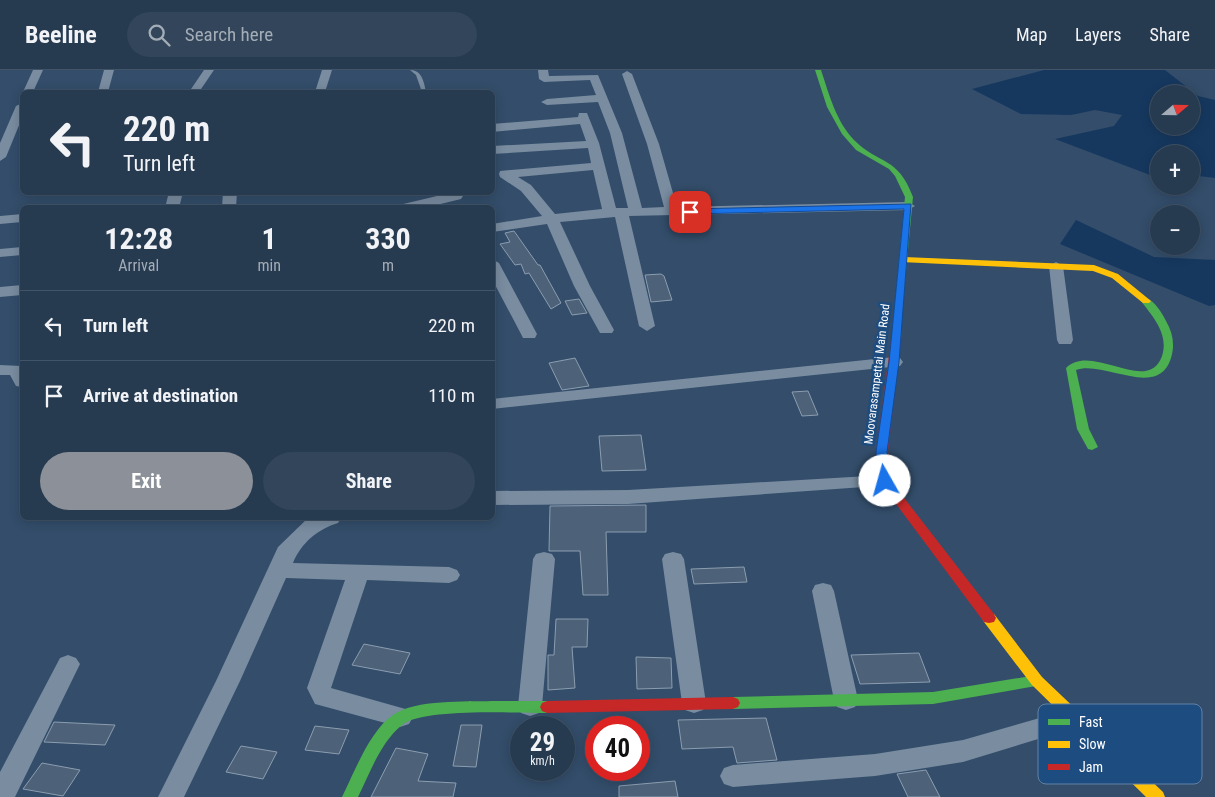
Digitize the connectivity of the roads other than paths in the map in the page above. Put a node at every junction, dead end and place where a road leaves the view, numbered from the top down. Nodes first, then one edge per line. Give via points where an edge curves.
1 (38, 70) edge
2 (109, 70) edge
3 (208, 70) edge
4 (327, 70) edge
5 (412, 70) edge
6 (543, 70) edge
7 (818, 70) edge
8 (627, 74) dead end
9 (29, 90) edge
10 (104, 90) edge
11 (195, 90) edge
12 (321, 90) edge
13 (423, 90) edge
14 (603, 98) junction
15 (547, 102) dead end
16 (20, 110) edge
17 (495, 128) edge
18 (20, 137) edge
19 (5, 139) edge
20 (593, 144) junction
21 (495, 150) edge
22 (0, 157) edge
23 (598, 166) junction
24 (458, 199) edge
25 (422, 205) edge
26 (908, 206) junction
27 (672, 212) junction
28 (622, 213) junction
29 (20, 218) edge
30 (552, 219) junction
31 (0, 220) edge
32 (495, 228) edge
33 (20, 250) edge
34 (0, 253) edge
35 (904, 260) junction
36 (1056, 266) junction
37 (495, 269) edge
38 (20, 290) edge
39 (0, 292) edge
40 (647, 326) dead end
41 (606, 330) dead end
42 (529, 334) dead end
43 (1065, 340) dead end
44 (894, 362) junction
45 (0, 370) edge
46 (20, 378) edge
47 (495, 404) edge
48 (1092, 447) dead end
49 (885, 481) junction
50 (495, 498) edge
51 (326, 520) edge
52 (544, 559) dead end
53 (673, 559) dead end
54 (278, 570) junction
55 (359, 572) junction
56 (449, 575) dead end
57 (823, 591) dead end
58 (68, 664) dead end
59 (1038, 681) junction
60 (846, 700) junction
61 (694, 703) junction
62 (1061, 704) edge
63 (530, 706) junction
64 (400, 717) junction
65 (1038, 729) edge
66 (733, 776) dead end
67 (1144, 784) edge
68 (1, 797) edge
69 (172, 797) edge
70 (350, 797) edge
71 (1157, 797) edge

1 - 9 street
2 - 10 street
3 - 11 street
4 - 12 street
5 - 13 lane via 418,74
6 - 14 street via 544,79 594,77
7 - 26 street, Moovarasampettai Main Road via 848,139 872,158 896,168 906,184
8 - 27 street via 653,144
14 - 15 street
14 - 28 street via 616,133
16 - 19 street
17 - 20 street via 584,118
18 - 19 street
19 - 22 street
20 - 21 street
20 - 23 street
23 - 28 street
23 - 30 street via 505,174 526,188
24 - 25 street
26 - 27 street
26 - 35 street, Moovarasampettai Main Road
27 - 28 street
28 - 30 street
28 - 40 street
29 - 31 street
30 - 32 street
30 - 41 street
33 - 34 street
35 - 36 street
35 - 44 street, Moovarasampettai Main Road
36 - 43 street
36 - 48 street via 1094,268 1112,276 1156,309 1167,333 1164,364 1149,375 1086,363 1071,368 1083,429
37 - 42 street
38 - 39 street
44 - 47 street
44 - 49 street, Moovarasampettai Main Road via 882,452
45 - 46 street via 16,370
49 - 50 street via 628,497
49 - 59 street
51 - 54 street via 315,524 289,547
52 - 63 street
53 - 61 street
54 - 55 street
54 - 69 street
55 - 56 street
55 - 64 street via 319,688 320,694
57 - 60 street
58 - 68 street
59 - 60 street via 933,698
59 - 62 street
60 - 61 street
61 - 63 street
63 - 64 street via 426,710
64 - 70 street via 381,736
65 - 66 street via 963,751 874,765
67 - 71 street

